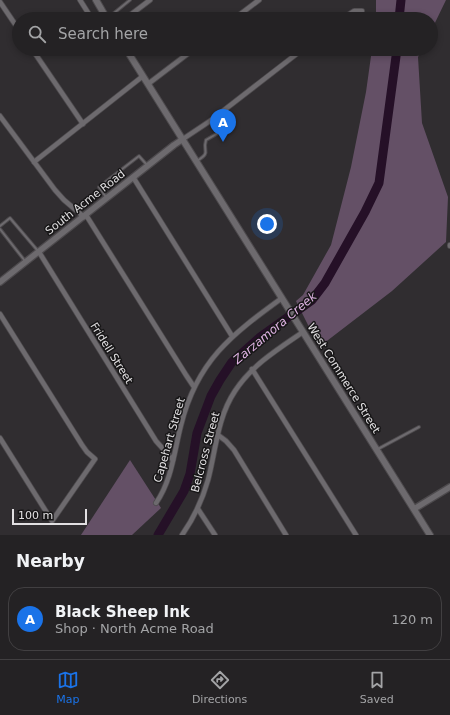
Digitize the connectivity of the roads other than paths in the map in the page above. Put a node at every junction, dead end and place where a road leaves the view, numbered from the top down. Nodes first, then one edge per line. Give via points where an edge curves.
1 (80, 0) edge
2 (96, 0) edge
3 (130, 0) edge
4 (150, 0) edge
5 (259, 0) edge
6 (0, 2) edge
7 (362, 11) dead end
8 (88, 12) edge
9 (103, 12) edge
10 (115, 12) edge
11 (134, 12) edge
12 (243, 12) edge
13 (352, 12) edge
14 (12, 20) edge
15 (37, 56) edge
16 (130, 56) edge
17 (185, 56) edge
18 (294, 56) edge
19 (143, 76) junction
20 (148, 84) junction
21 (225, 110) junction
22 (0, 116) edge
23 (84, 124) junction
24 (183, 139) junction
25 (197, 161) junction
26 (34, 162) junction
27 (147, 166) junction
28 (133, 177) junction
29 (107, 198) junction
30 (85, 216) junction
31 (0, 226) edge
32 (0, 229) edge
33 (39, 252) junction
34 (26, 262) junction
35 (0, 282) edge
36 (282, 298) junction
37 (0, 314) edge
38 (301, 329) junction
39 (232, 336) junction
40 (252, 369) junction
41 (194, 387) junction
42 (419, 427) dead end
43 (218, 435) junction
44 (0, 438) edge
45 (377, 450) junction
46 (173, 460) junction
47 (450, 487) edge
48 (156, 503) dead end
49 (198, 509) junction
50 (414, 509) junction
51 (182, 535) edge
52 (215, 535) edge
53 (286, 535) edge
54 (356, 535) edge
55 (430, 535) edge

1 - 8 street
2 - 9 main road
3 - 10 lane
4 - 11 street
5 - 12 street
6 - 14 street
7 - 13 street
15 - 23 street
16 - 19 main road, West Commerce Street
17 - 20 street
18 - 21 street
19 - 20 main road, West Commerce Street
19 - 23 street
20 - 24 main road, West Commerce Street
21 - 24 street
21 - 25 lane via 232,125 206,140 206,155
22 - 26 street
23 - 26 street
24 - 25 main road, West Commerce Street
24 - 27 street, South Acme Road
25 - 36 main road, West Commerce Street
26 - 30 street via 64,200
27 - 28 street, South Acme Road
27 - 29 lane via 139,156 98,187
28 - 29 street, South Acme Road
28 - 39 street
29 - 30 street, South Acme Road
30 - 33 street, South Acme Road
30 - 41 street
31 - 33 lane via 10,218
32 - 34 lane
33 - 34 street, South Acme Road
33 - 46 street, Fridell Street via 156,441
34 - 35 street, South Acme Road
36 - 38 main road, West Commerce Street
36 - 39 street, Capehart Street
37 - 44 street via 82,445 95,459 52,521
38 - 40 street, Belcross Street
38 - 45 main road, West Commerce Street
39 - 41 street, Capehart Street via 210,360
40 - 43 street, Belcross Street via 228,402
40 - 54 street
41 - 46 street, Capehart Street via 184,412
42 - 45 lane
43 - 49 street, Belcross Street via 208,481
43 - 53 street via 234,450
45 - 50 main road, West Commerce Street
46 - 48 street, Capehart Street via 168,480
47 - 50 street
49 - 51 street, Belcross Street
49 - 52 street
50 - 55 main road, West Commerce Street

